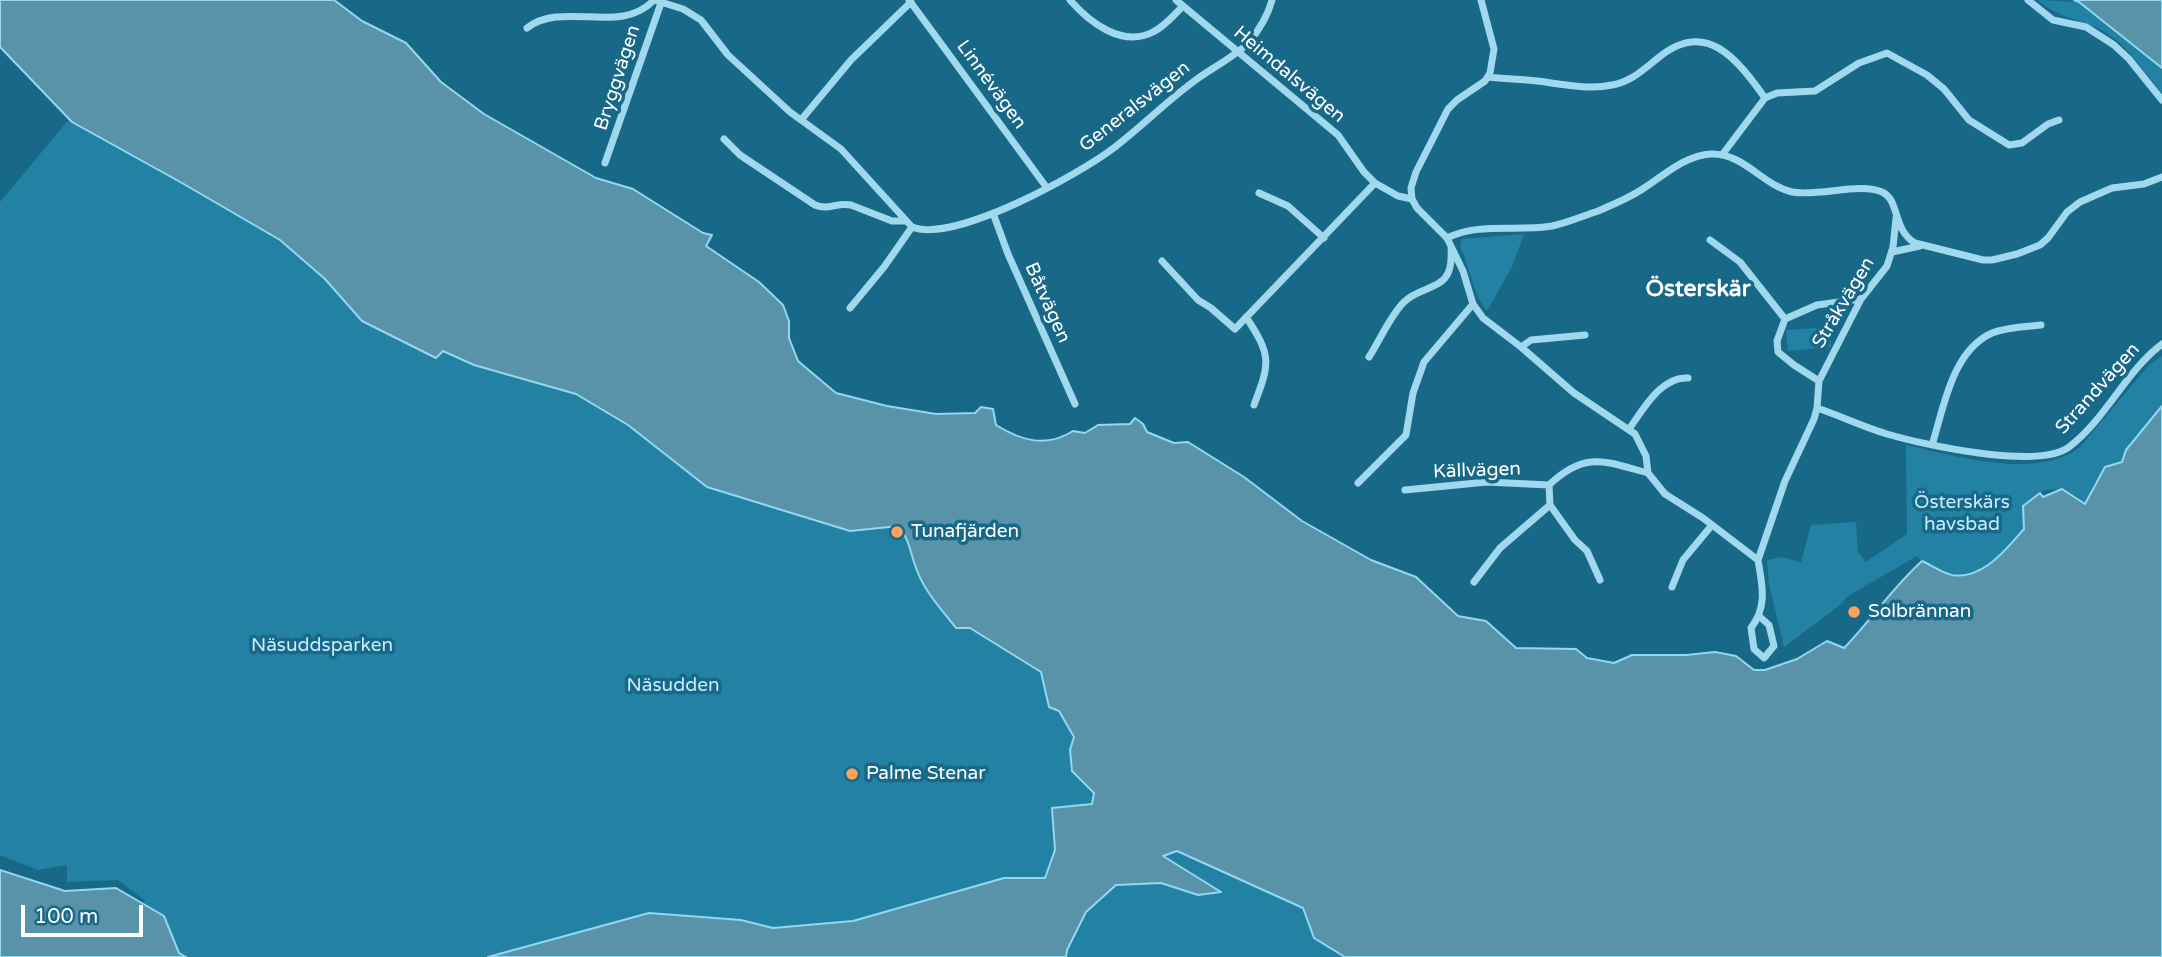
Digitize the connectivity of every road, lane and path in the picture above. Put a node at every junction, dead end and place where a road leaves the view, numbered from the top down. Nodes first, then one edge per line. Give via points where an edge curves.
1 (1070, 0) edge
2 (1175, 0) edge
3 (1272, 0) edge
4 (1481, 0) edge
5 (2028, 0) edge
6 (656, 1) edge
7 (910, 1) edge
8 (1182, 7) junction
9 (567, 8) dead end
10 (587, 8) dead end
11 (527, 28) dead end
12 (1237, 51) junction
13 (1489, 78) junction
14 (1765, 98) junction
15 (2162, 100) edge
16 (801, 120) junction
17 (2059, 120) dead end
18 (724, 139) dead end
19 (1722, 155) junction
20 (605, 163) dead end
21 (2162, 177) edge
22 (1374, 183) junction
23 (1046, 188) junction
24 (1259, 193) dead end
25 (1412, 199) junction
26 (993, 213) junction
27 (1896, 218) junction
28 (909, 224) junction
29 (1324, 238) junction
30 (1710, 240) dead end
31 (1449, 242) junction
32 (1920, 245) junction
33 (1892, 252) junction
34 (1162, 261) dead end
35 (1861, 299) junction
36 (1473, 304) junction
37 (850, 309) dead end
38 (1246, 317) junction
39 (1785, 319) junction
40 (2041, 325) dead end
41 (1585, 335) dead end
42 (2162, 344) edge
43 (1521, 347) junction
44 (1369, 357) dead end
45 (1688, 378) dead end
46 (1819, 381) junction
47 (1075, 404) dead end
48 (1254, 405) dead end
49 (1817, 408) junction
50 (1629, 429) junction
51 (1932, 445) junction
52 (1648, 473) junction
53 (1358, 483) dead end
54 (1549, 485) junction
55 (1405, 490) dead end
56 (1550, 505) junction
57 (1712, 525) junction
58 (1758, 560) junction
59 (1600, 580) dead end
60 (1475, 582) dead end
61 (1672, 587) dead end
62 (1760, 617) junction

1 - 8 street via 1090,21 1130,37 1153,32
2 - 8 street, Heimdalsvägen
3 - 12 street, Generalsvägen via 1262,23
4 - 13 street via 1494,49
5 - 15 street via 2053,20 2086,27 2114,45
6 - 10 street via 629,13
6 - 16 street via 701,20 728,55
6 - 20 street, Bryggvägen
7 - 16 street via 851,60
7 - 23 street, Linnévägen
8 - 12 street, Heimdalsvägen
9 - 11 street via 535,17
12 - 22 street, Heimdalsvägen via 1338,135
12 - 23 street, Generalsvägen via 1189,84 1114,148
13 - 14 street via 1612,85 1636,76 1676,45 1695,41 1738,61
13 - 25 street via 1448,109 1416,172
14 - 17 street via 1815,91 1860,62 1887,53 1936,82 1969,120 2005,144 2022,143
14 - 19 street
16 - 28 street via 841,149
18 - 28 street, Generalsvägen via 740,155 815,205 850,205
19 - 27 street via 1790,191 1880,191 1895,207
19 - 31 street via 1703,155 1685,162 1626,199 1565,222 1469,230
21 - 32 street via 2087,198 2067,212 2048,238 2017,254 1992,260
22 - 25 street, Heimdalsvägen
22 - 29 street
23 - 26 street, Generalsvägen
24 - 29 street via 1288,206
25 - 31 street
26 - 28 street, Generalsvägen via 951,228 920,230
26 - 47 street, Båtvägen
27 - 32 street via 1905,235
27 - 33 street, Stråkvägen
28 - 37 street
29 - 38 street
30 - 39 street via 1741,262
31 - 36 street
31 - 44 street via 1452,261 1441,282 1406,300
32 - 33 street
33 - 35 street, Stråkvägen
34 - 38 street via 1198,300 1235,329
35 - 39 street via 1818,305
35 - 46 street, Stråkvägen
36 - 43 street via 1483,318
36 - 53 street via 1424,362 1406,435
38 - 48 street via 1267,357
39 - 46 street via 1778,352
40 - 51 street via 1993,332 1974,345 1957,369
41 - 43 street via 1531,340
42 - 51 street, Strandvägen via 2084,433 2056,454 2031,457
43 - 50 street via 1595,409
45 - 50 street via 1666,384
46 - 49 street, Stråkvägen
49 - 51 street, Strandvägen
49 - 58 street, Stråkvägen
50 - 52 street via 1643,448
52 - 54 street, Källvägen via 1599,460 1579,466
52 - 57 street via 1671,499
54 - 55 street, Källvägen via 1487,482
54 - 56 street, Källvägen
56 - 59 street via 1587,551
56 - 60 street via 1500,548
57 - 58 street
57 - 61 street via 1683,560
58 - 62 street via 1764,597
62 - 62 street via 1751,628 1754,649 1764,658 1774,646 1769,625

